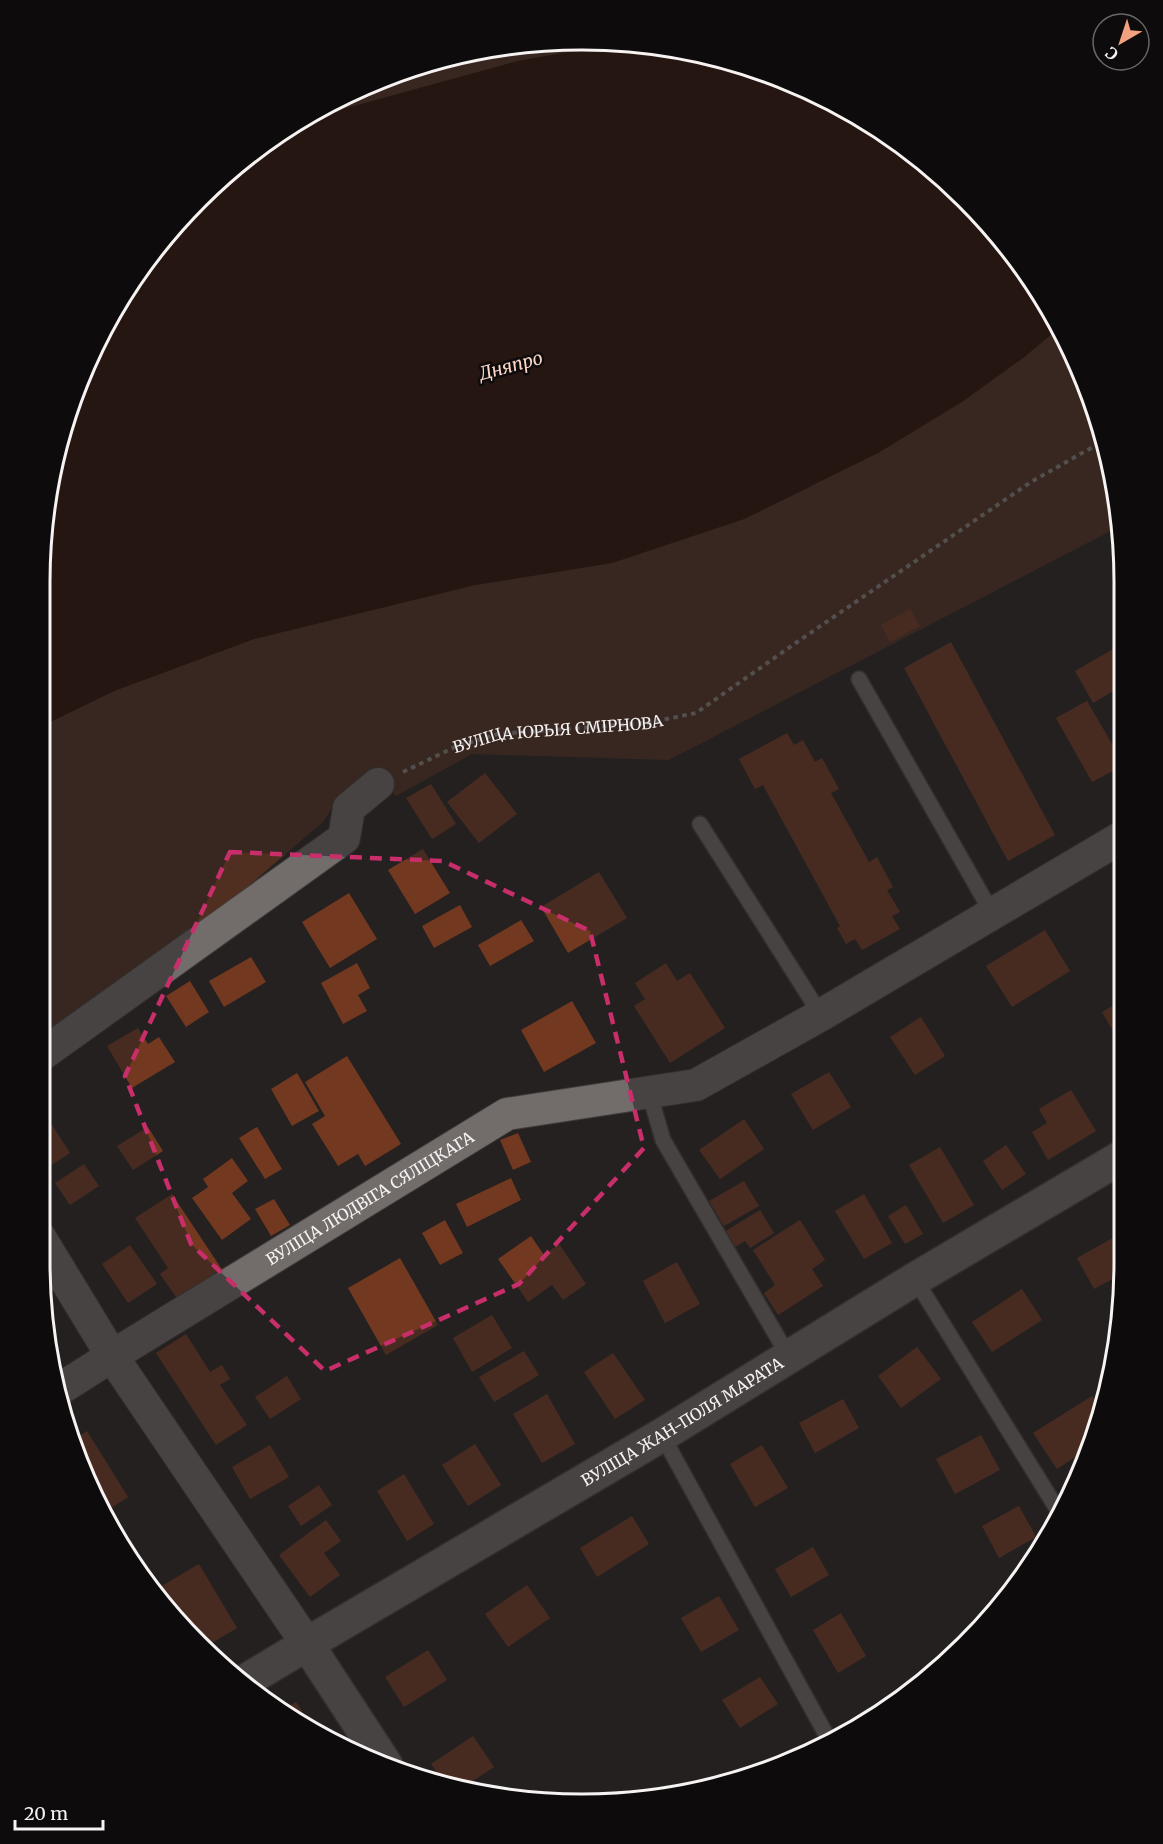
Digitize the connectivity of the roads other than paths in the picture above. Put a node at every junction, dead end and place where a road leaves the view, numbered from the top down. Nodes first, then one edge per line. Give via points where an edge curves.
1 (859, 679) dead end
2 (378, 784) road end
3 (700, 824) dead end
4 (1114, 842) edge
5 (992, 913) junction
6 (821, 1015) junction
7 (49, 1050) edge
8 (648, 1092) junction
9 (1114, 1162) edge
10 (49, 1252) edge
11 (915, 1279) junction
12 (112, 1356) junction
13 (789, 1357) junction
14 (65, 1386) edge
15 (662, 1435) junction
16 (1055, 1505) edge
17 (307, 1644) junction
18 (250, 1678) edge
19 (826, 1735) edge
20 (379, 1754) edge

1 - 5 lane
2 - 7 street via 349,808 344,838
3 - 6 lane
4 - 5 street, ВУЛІЦА ЛЮДВІГА СЯЛІЦКАГА
5 - 6 street, ВУЛІЦА ЛЮДВІГА СЯЛІЦКАГА
6 - 8 street, ВУЛІЦА ЛЮДВІГА СЯЛІЦКАГА via 696,1085
8 - 12 street, ВУЛІЦА ЛЮДВІГА СЯЛІЦКАГА via 507,1114
8 - 13 lane via 663,1140
9 - 11 street, ВУЛІЦА ЖАН-ПОЛЯ МАРАТА
10 - 12 street
11 - 13 street, ВУЛІЦА ЖАН-ПОЛЯ МАРАТА
11 - 16 lane
12 - 14 street, ВУЛІЦА ЛЮДВІГА СЯЛІЦКАГА
12 - 17 street
13 - 15 street, ВУЛІЦА ЖАН-ПОЛЯ МАРАТА
15 - 17 street, ВУЛІЦА ЖАН-ПОЛЯ МАРАТА
15 - 19 lane
17 - 18 street, ВУЛІЦА ЖАН-ПОЛЯ МАРАТА
17 - 20 street

